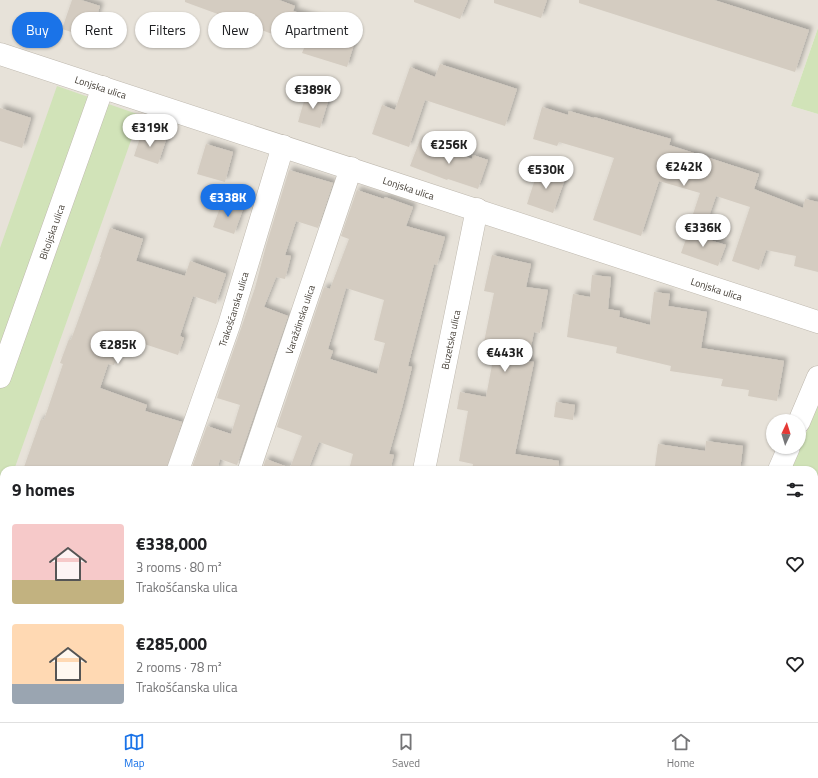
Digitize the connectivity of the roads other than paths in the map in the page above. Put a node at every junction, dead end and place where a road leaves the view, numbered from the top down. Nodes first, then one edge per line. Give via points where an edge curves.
1 (0, 54) edge
2 (103, 87) junction
3 (283, 146) junction
4 (351, 168) junction
5 (477, 209) junction
6 (818, 322) edge
7 (0, 377) edge
8 (818, 377) edge
9 (802, 414) edge
10 (786, 454) edge
11 (179, 466) edge
12 (250, 466) edge
13 (425, 466) edge
14 (781, 466) edge

1 - 2 street, Lonjska ulica
2 - 3 street, Lonjska ulica
2 - 7 street, Bitoljska ulica
3 - 4 street, Lonjska ulica
3 - 11 street, Trakošćanska ulica via 228,326
4 - 5 street, Lonjska ulica
4 - 12 street, Varaždinska ulica
5 - 6 street, Lonjska ulica
5 - 13 street, Buzetska ulica
8 - 9 street
10 - 14 street

